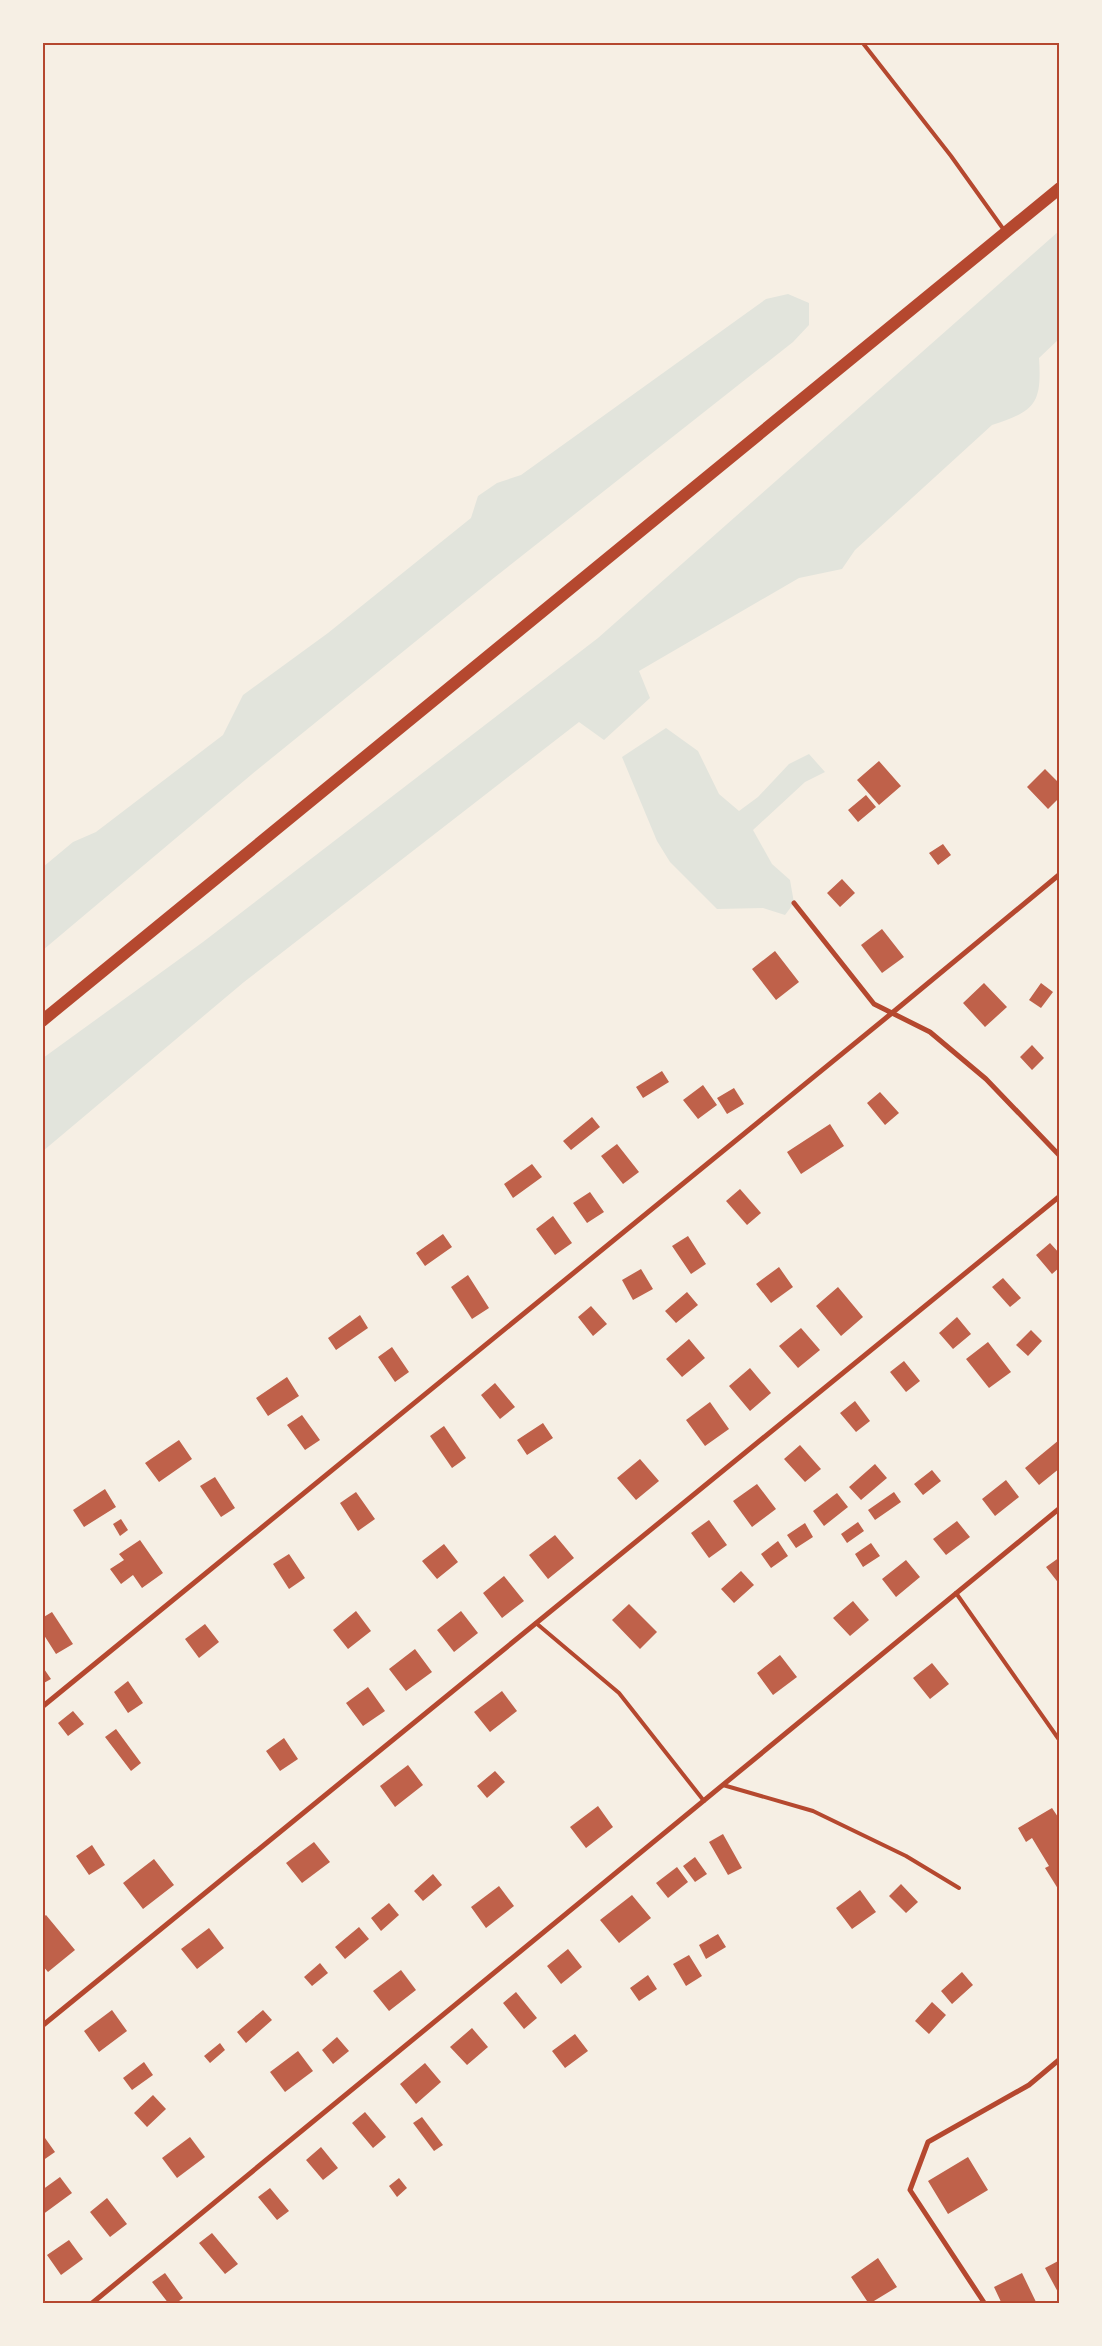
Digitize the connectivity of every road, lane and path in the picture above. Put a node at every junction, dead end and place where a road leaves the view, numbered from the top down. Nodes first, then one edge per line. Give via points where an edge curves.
1 (862, 42) edge
2 (1060, 188) edge
3 (1005, 232) junction
4 (1060, 874) edge
5 (794, 903) dead end
6 (892, 1013) junction
7 (42, 1021) edge
8 (1060, 1156) edge
9 (1060, 1196) edge
10 (1060, 1508) edge
11 (956, 1593) junction
12 (536, 1623) junction
13 (42, 1707) edge
14 (1060, 1741) edge
15 (724, 1784) junction
16 (704, 1801) junction
17 (959, 1888) dead end
18 (42, 2026) edge
19 (1060, 2059) edge
20 (91, 2304) edge
21 (985, 2304) edge

1 - 3 lane via 951,156
2 - 3 main road
3 - 7 main road
4 - 6 street
5 - 6 street via 874,1004
6 - 8 street via 930,1032 986,1079
6 - 13 street
9 - 12 street
10 - 11 street
11 - 14 lane
11 - 15 street
12 - 16 lane via 619,1693
12 - 18 street
15 - 16 street
15 - 17 lane via 813,1811 906,1856
16 - 20 street
19 - 21 street via 1029,2085 928,2142 910,2190

